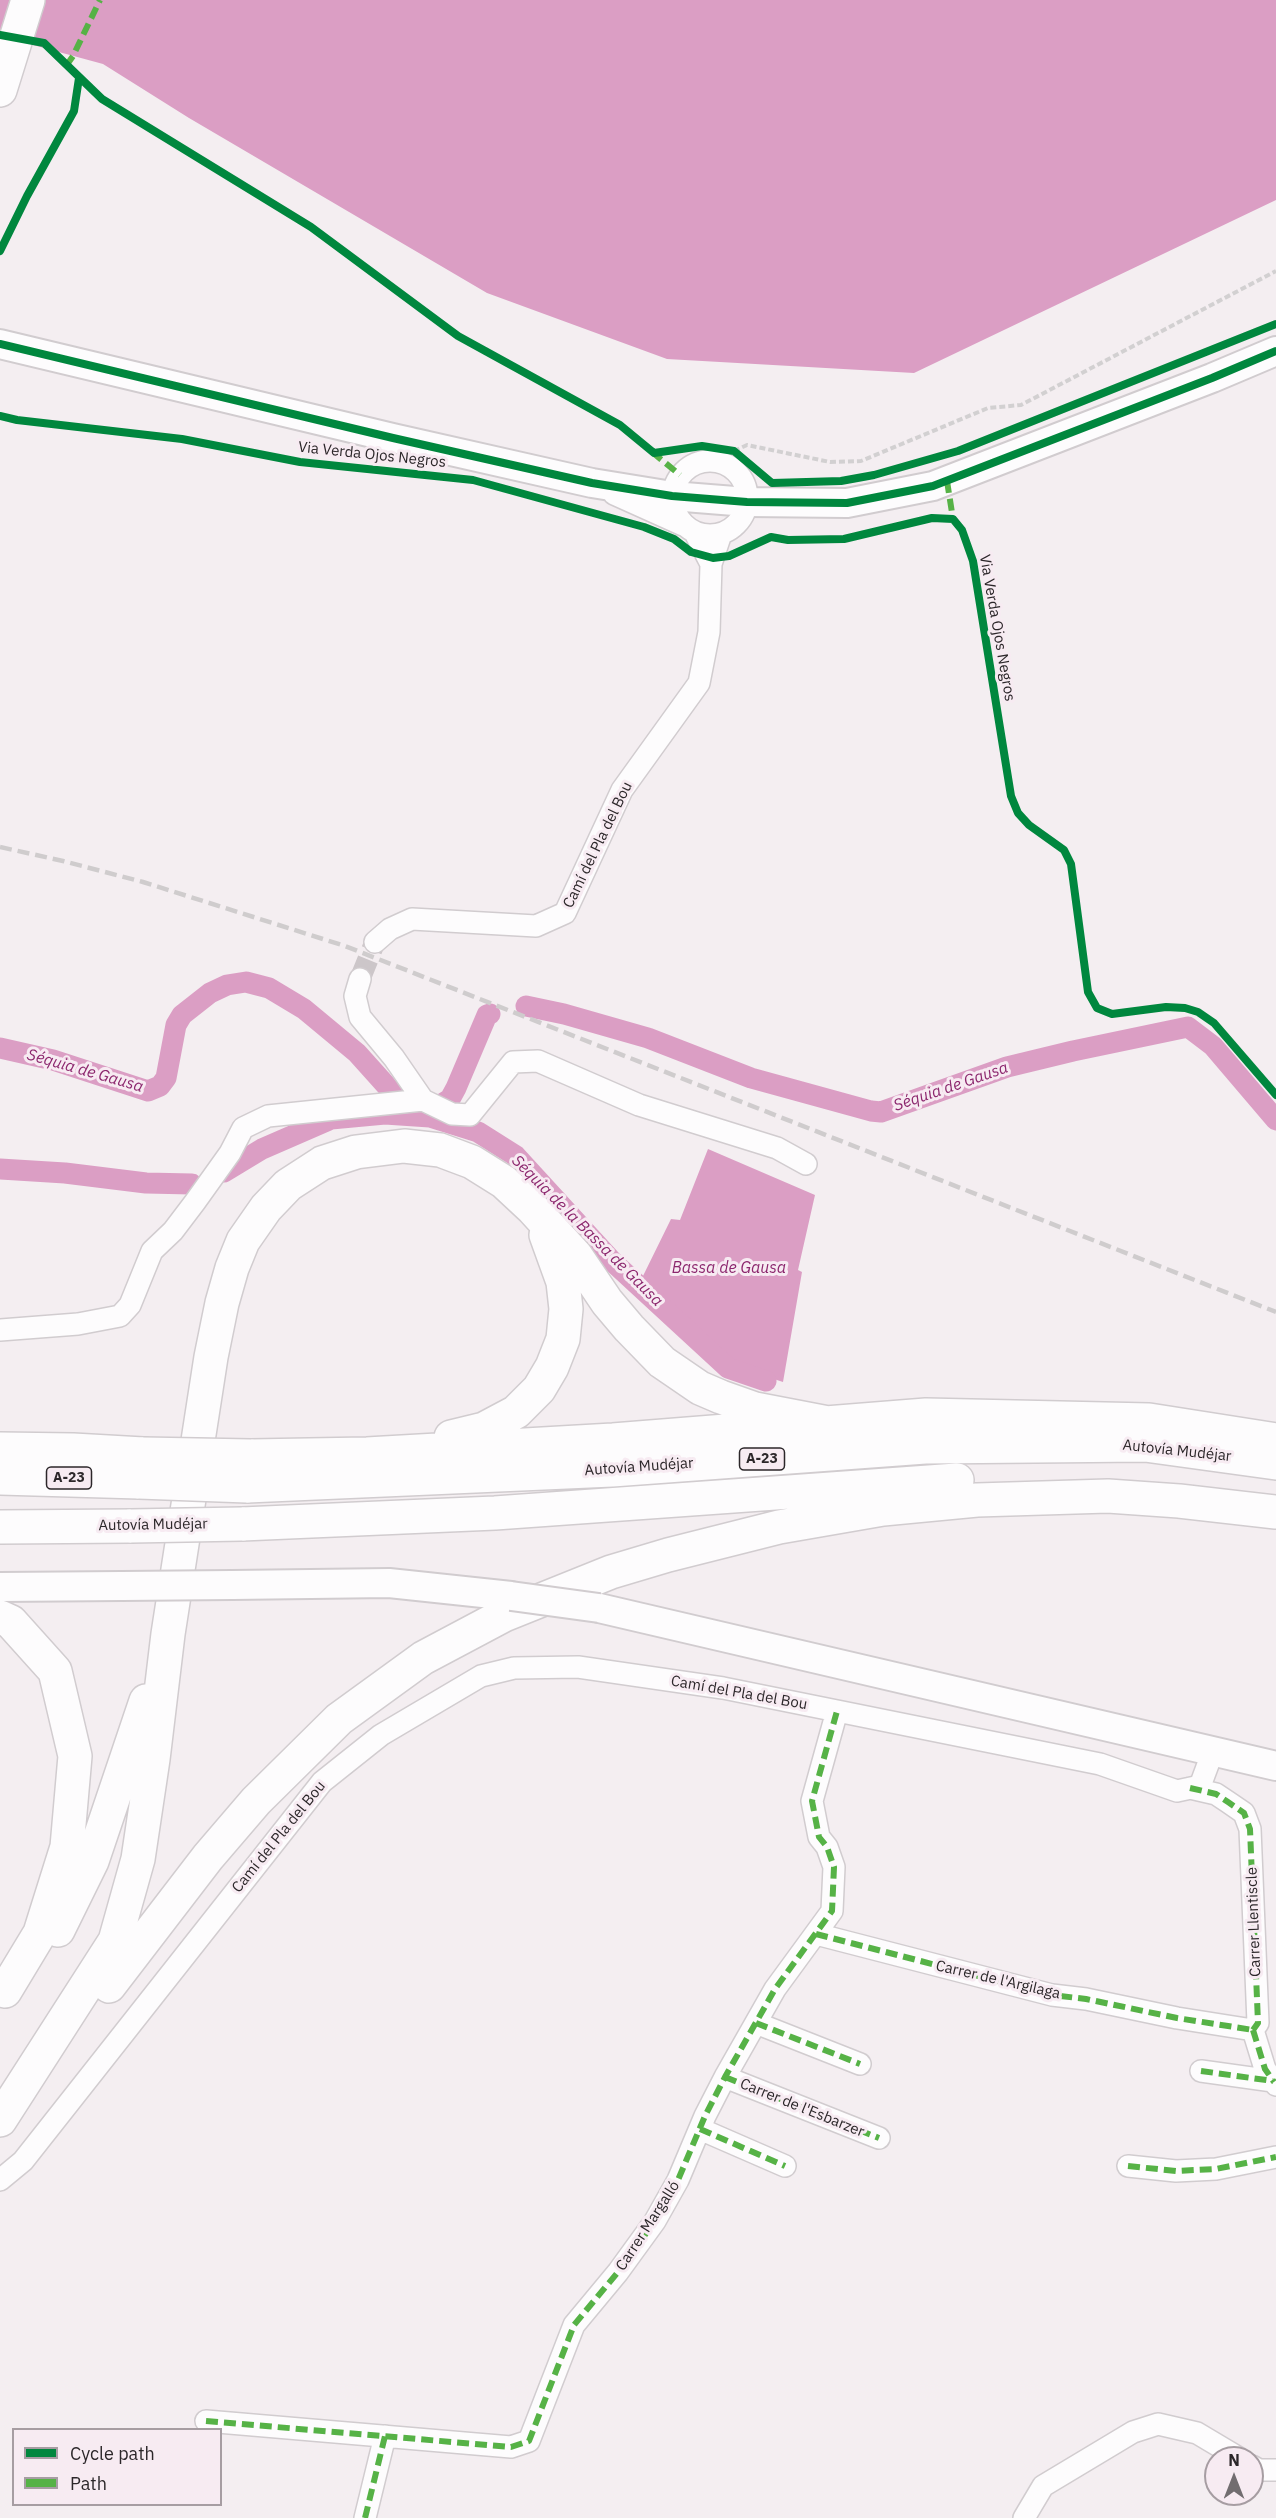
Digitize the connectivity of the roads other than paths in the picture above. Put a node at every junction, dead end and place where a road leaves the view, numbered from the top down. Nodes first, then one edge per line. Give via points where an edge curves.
1 (28, 0) edge
2 (0, 90) edge
3 (0, 344) edge
4 (1276, 351) edge
5 (592, 483) junction
6 (672, 496) junction
7 (747, 502) junction
8 (689, 529) junction
9 (721, 534) junction
10 (711, 564) junction
11 (375, 942) tunnel mouth
12 (360, 979) tunnel mouth
13 (423, 1100) junction
14 (806, 1164) dead end
15 (533, 1209) junction
16 (0, 1330) edge
17 (828, 1423) junction
18 (1276, 1440) edge
19 (0, 1449) edge
20 (1276, 1463) edge
21 (141, 1468) junction
22 (249, 1471) junction
23 (0, 1478) edge
24 (1276, 1495) edge
25 (1276, 1512) edge
26 (0, 1527) edge
27 (0, 1587) edge
28 (0, 1617) edge
29 (168, 1634) junction
30 (837, 1711) junction
31 (1213, 1751) junction
32 (1276, 1766) edge
33 (1190, 1788) junction
34 (816, 1934) junction
35 (3, 1993) edge
36 (756, 2023) junction
37 (1253, 2030) junction
38 (860, 2064) dead end
39 (1201, 2071) dead end
40 (725, 2077) junction
41 (1274, 2083) edge
42 (0, 2122) edge
43 (700, 2129) junction
44 (879, 2138) dead end
45 (1276, 2157) edge
46 (785, 2166) dead end
47 (1128, 2166) dead end
48 (0, 2180) edge
49 (206, 2421) dead end
50 (385, 2436) junction
51 (1219, 2446) edge
52 (365, 2518) edge
53 (1024, 2518) edge

1 - 2 highway
3 - 5 main road
4 - 7 main road via 933,486 848,503
5 - 6 main road
5 - 8 street
6 - 7 main road
6 - 7 street via 680,475 695,463 715,460 733,468 745,483
6 - 8 street, Camí del Pla del Bou
7 - 9 street via 739,522
8 - 9 street
8 - 10 street, Camí del Pla del Bou
9 - 10 street, Camí del Pla del Bou
10 - 11 street, Camí del Pla del Bou via 709,632 699,683 622,790 565,913 536,926 412,919 390,929
12 - 13 street via 355,996 360,1017
13 - 14 street via 452,1114 470,1115 513,1062 537,1060 639,1105 777,1148
13 - 16 street via 268,1116 243,1128 195,1202 152,1251 130,1305 120,1316 78,1324
15 - 17 highway via 576,1256 628,1328 662,1362 700,1388 721,1396 755,1408
15 - 22 highway via 556,1260 566,1309 563,1339 552,1367 539,1389 516,1412 484,1429 448,1438
15 - 29 highway via 504,1182 472,1162 440,1150 404,1146 356,1152 322,1163 288,1185 266,1208 243,1241 222,1303
17 - 18 highway via 926,1415 1149,1420
17 - 22 highway via 367,1454
19 - 21 highway via 73,1450
20 - 22 highway, Autovía Mudéjar / A-23 via 1145,1445 925,1447 612,1470
21 - 22 highway, Autovía Mudéjar / A-23, bridge
21 - 23 highway, Autovía Mudéjar / A-23
24 - 26 highway, Autovía Mudéjar / A-23, bridge via 1145,1480 1019,1476 495,1513 242,1524
25 - 42 highway via 1108,1496 977,1500 883,1509 779,1527 668,1555 611,1572 504,1615 441,1648 380,1687 339,1719 256,1800
27 - 31 main road, bridge via 389,1583 511,1596 599,1608
28 - 35 highway via 11,1622 55,1671 75,1756 68,1847 40,1933
29 - 35 highway via 92,1861 46,1955
29 - 42 highway via 138,1859 115,1941
30 - 33 street, Camí del Pla del Bou via 1100,1764 1177,1791
30 - 34 street, Carrer Margalló via 812,1800 819,1837 834,1867 832,1911
30 - 48 street, Camí del Pla del Bou via 723,1688 579,1667 514,1668 482,1676 381,1735 322,1782 23,2161
31 - 32 main road
31 - 33 street via 1200,1786
33 - 37 street, Carrer Llentiscle via 1216,1794 1228,1802 1244,1813 1250,1829 1258,2023
34 - 36 street, Carrer Margalló via 775,1989
34 - 37 street, Carrer de l'Argilaga via 1052,1995
36 - 38 street
36 - 40 street, Carrer Margalló
37 - 41 street, Carrer Llentiscle via 1265,2069
39 - 41 street
40 - 43 street, Carrer Margalló
40 - 44 street, Carrer de l'Esbarzer
43 - 46 street
43 - 50 street, Carrer Margalló via 655,2221 574,2325 530,2441 511,2447
45 - 47 street via 1216,2169 1176,2171
49 - 50 street, Carrer Margalló
50 - 52 street
51 - 53 street via 1197,2433 1158,2424 1133,2432 1043,2486

